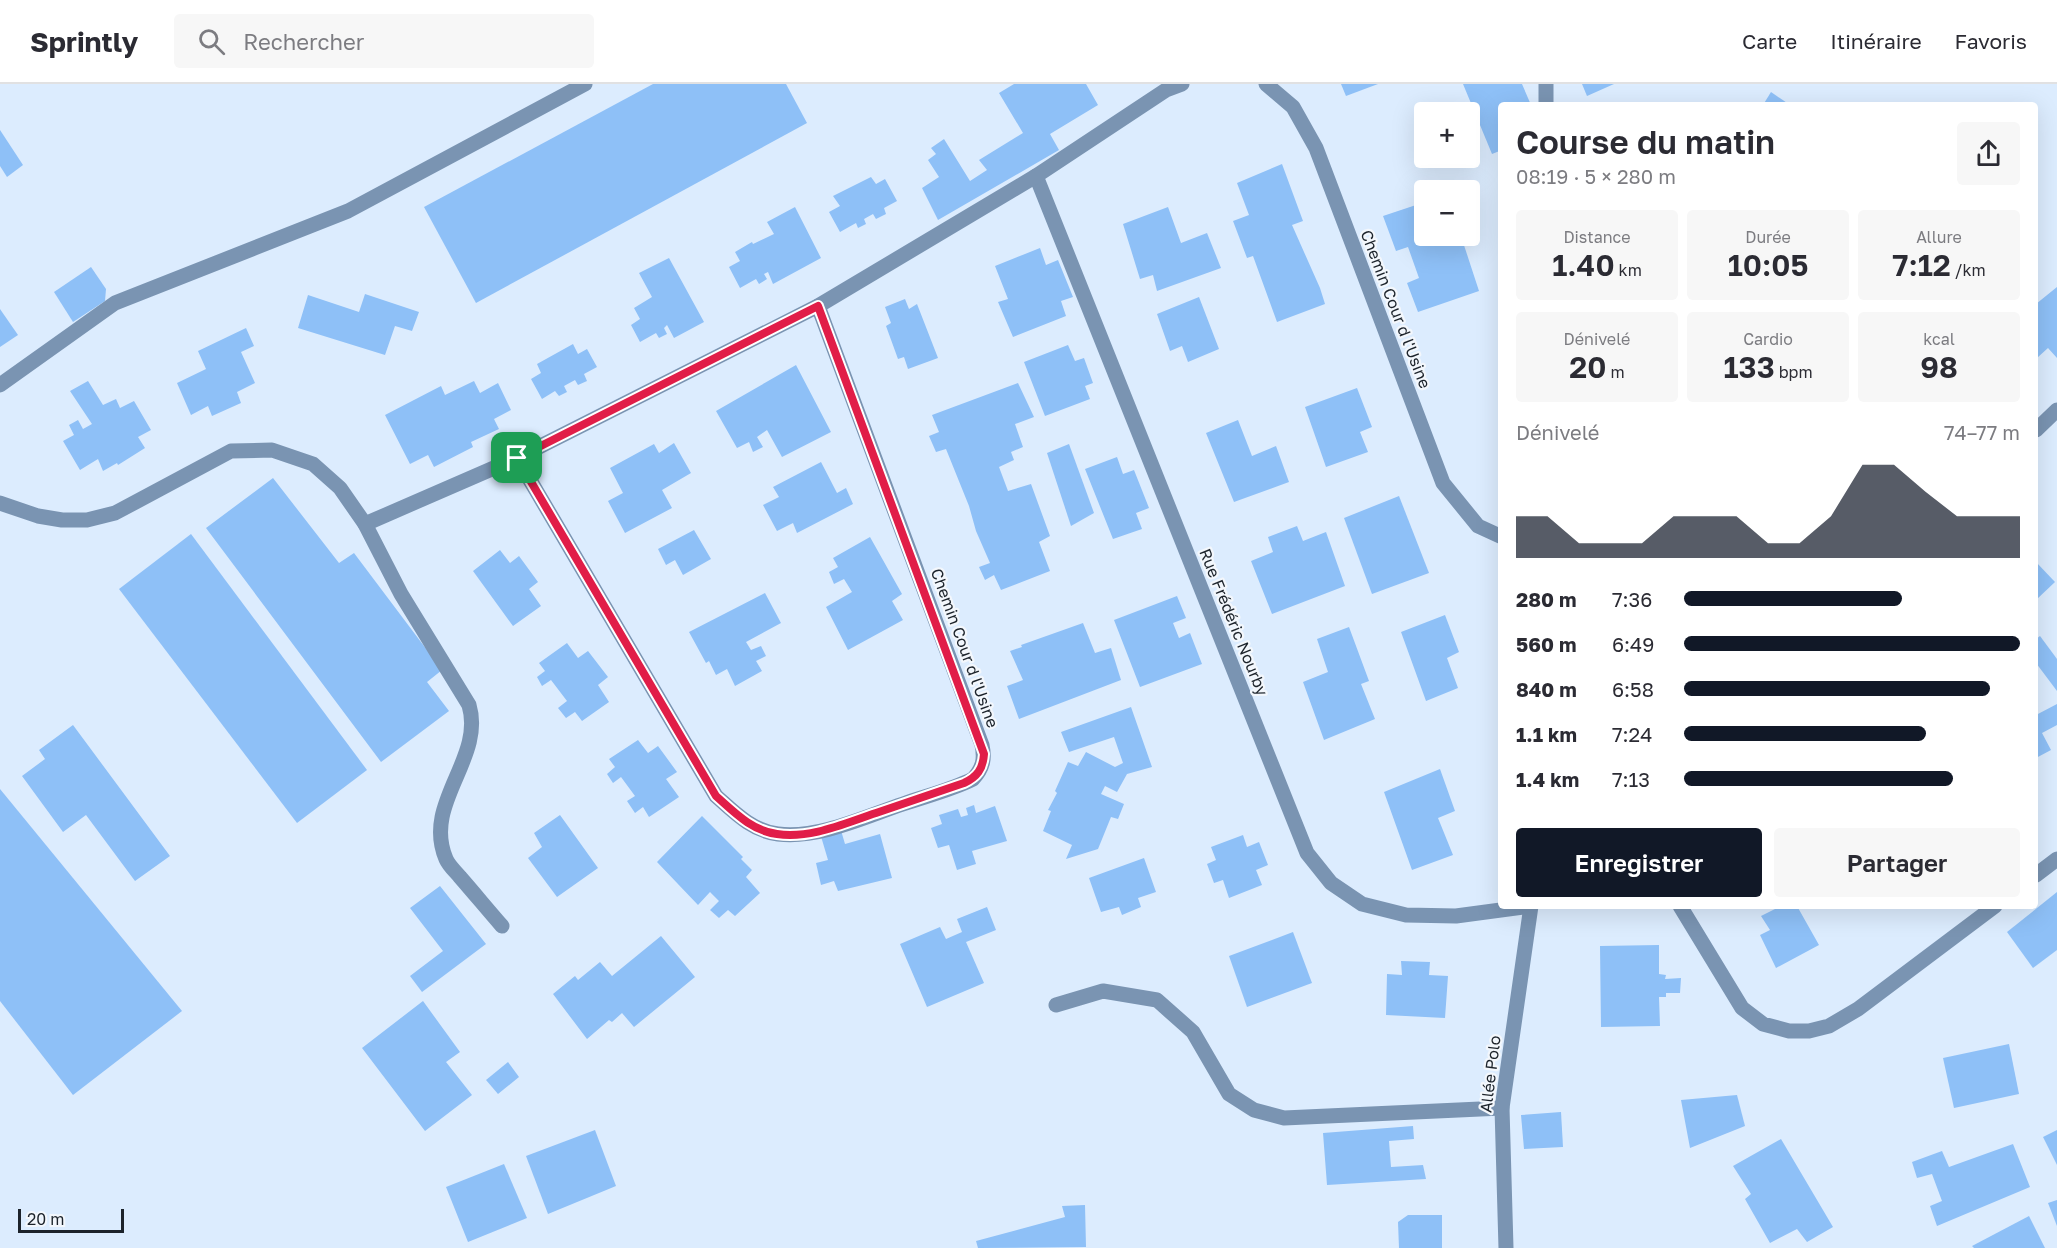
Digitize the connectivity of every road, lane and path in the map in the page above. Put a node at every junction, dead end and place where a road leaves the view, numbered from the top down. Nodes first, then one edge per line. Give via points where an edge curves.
1 (585, 84) edge
2 (1182, 84) edge
3 (1266, 84) edge
4 (1546, 84) edge
5 (1546, 102) edge
6 (1036, 176) junction
7 (818, 306) junction
8 (0, 385) edge
9 (2057, 410) edge
10 (2038, 428) edge
11 (517, 458) junction
12 (0, 503) edge
13 (364, 524) junction
14 (1498, 535) edge
15 (2057, 859) edge
16 (2038, 873) edge
17 (1508, 909) edge
18 (1531, 909) edge
19 (1682, 909) edge
20 (1991, 909) edge
21 (502, 926) dead end
22 (1056, 1005) dead end
23 (1502, 1108) junction
24 (1506, 1248) edge

1 - 8 street via 348,211 115,303
2 - 6 street via 1166,90
3 - 14 street, Chemin Cour d l'Usine via 1293,107 1316,148 1443,483 1478,526
4 - 5 street
6 - 7 street
6 - 17 street, Rue Frédéric Nourby via 1307,853 1331,883 1362,904 1406,915 1456,916
7 - 11 street
7 - 11 street, Chemin Cour d l'Usine via 982,745 983,763 973,779 807,834 777,834 744,821 716,796
9 - 10 street
11 - 13 street
12 - 13 street via 38,516 87,520 115,513 231,451 272,450 313,464 340,488
13 - 21 street via 401,594 470,705 473,734 441,813 440,837 446,861
15 - 16 street
18 - 23 street, Allée Polo
19 - 20 street via 1742,1008 1763,1024 1789,1031 1809,1031 1829,1026 1858,1009
22 - 23 street via 1103,991 1157,1000 1193,1032 1229,1094 1254,1110 1284,1118
23 - 24 street, Allée Polo

